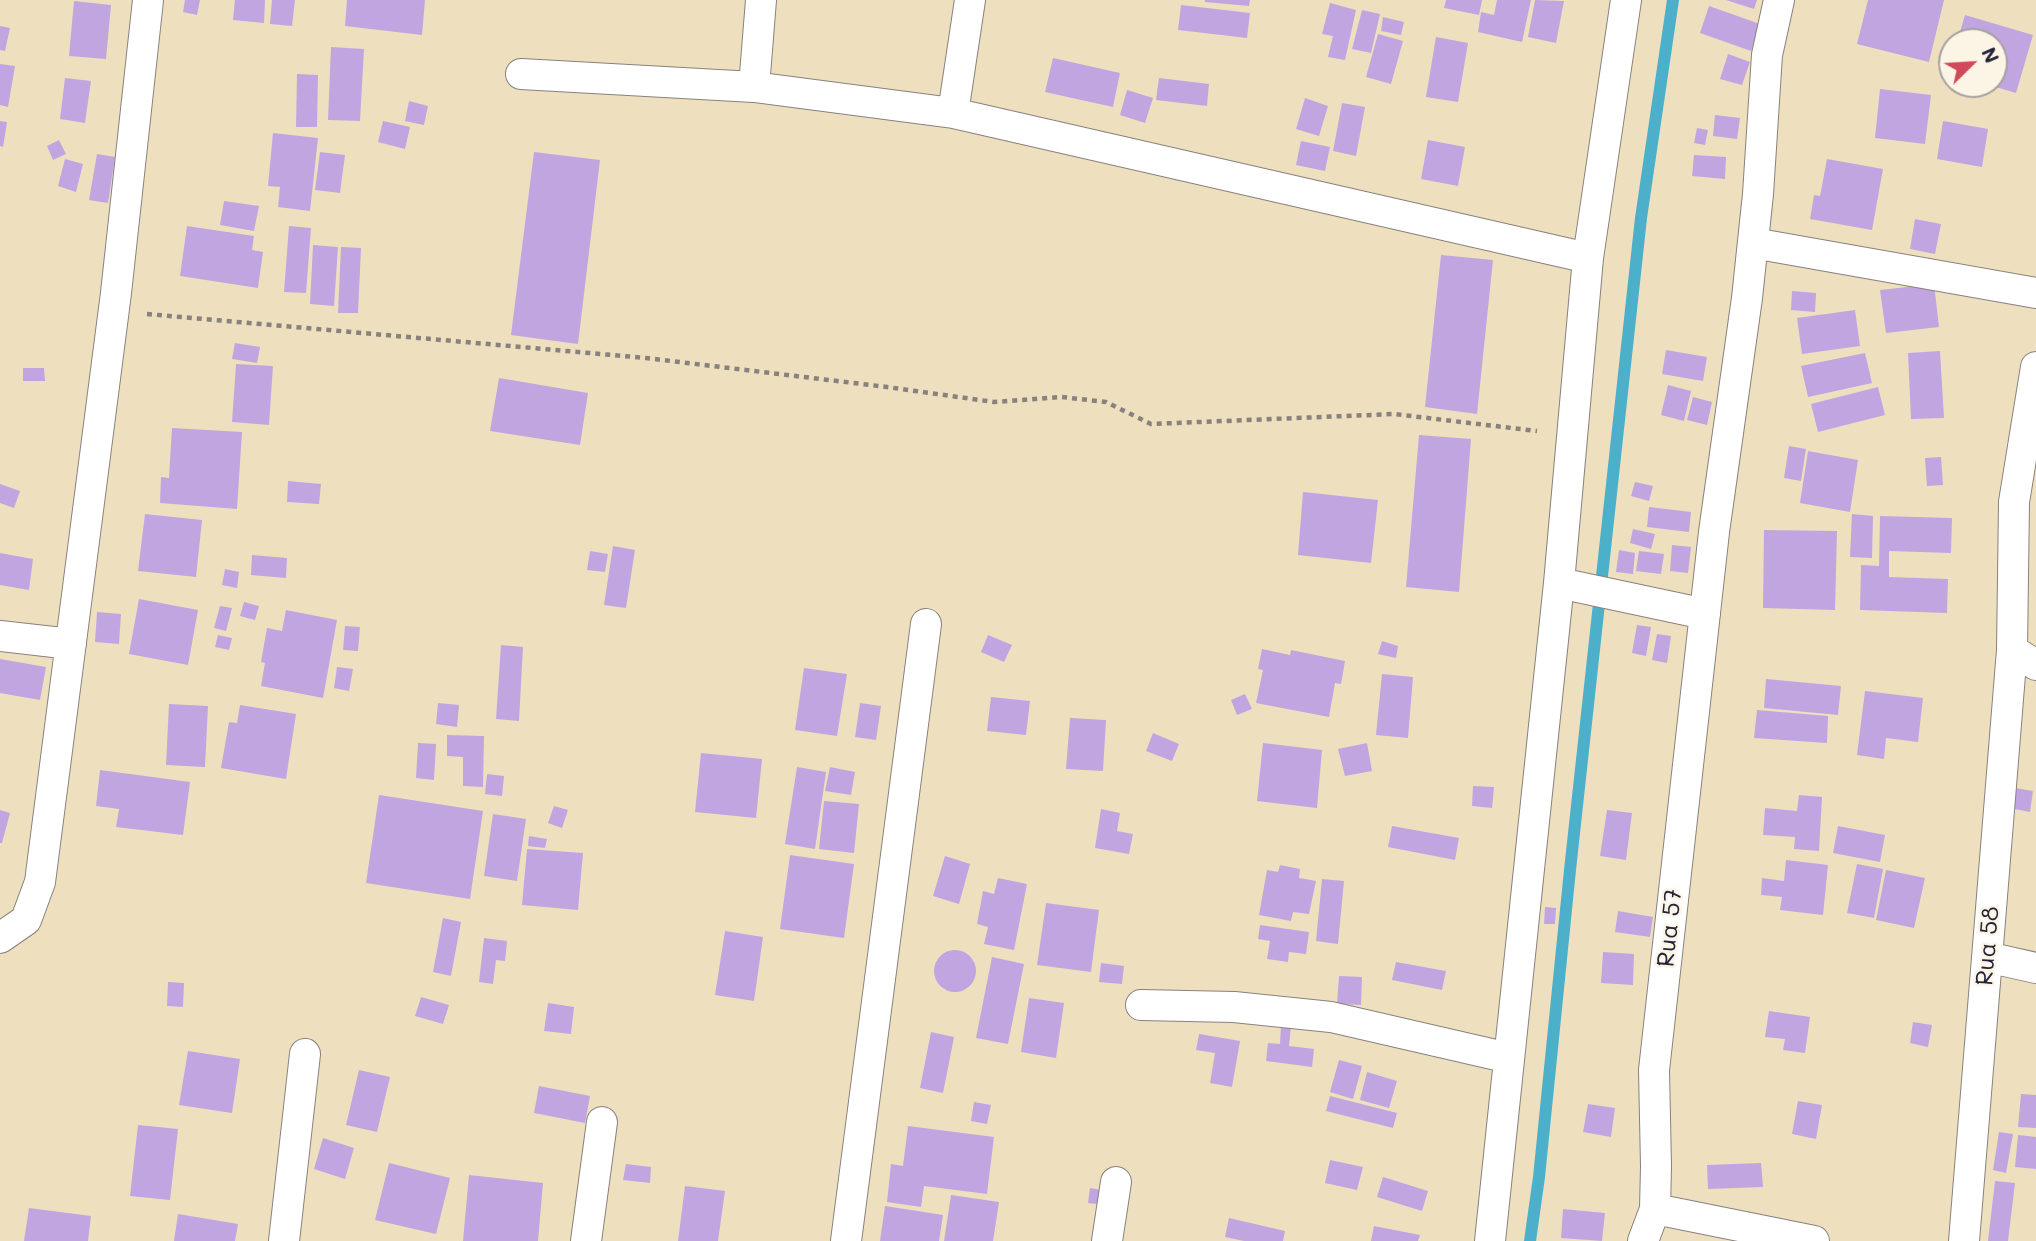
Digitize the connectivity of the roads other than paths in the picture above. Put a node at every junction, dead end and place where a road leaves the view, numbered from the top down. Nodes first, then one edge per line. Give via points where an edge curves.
1 (148, 0) edge
2 (761, 0) edge
3 (970, 0) edge
4 (1626, 0) edge
5 (1779, 0) edge
6 (521, 74) dead end
7 (754, 87) junction
8 (953, 113) junction
9 (1753, 243) junction
10 (1588, 258) junction
11 (2036, 293) edge
12 (2036, 367) edge
13 (1559, 583) junction
14 (2024, 591) edge
15 (1705, 614) junction
16 (926, 624) dead end
17 (0, 636) edge
18 (71, 644) junction
19 (2024, 657) edge
20 (0, 938) edge
21 (1987, 957) junction
22 (2036, 968) edge
23 (1141, 1004) dead end
24 (304, 1054) dead end
25 (1509, 1058) junction
26 (602, 1122) dead end
27 (1116, 1182) dead end
28 (1655, 1209) junction
29 (284, 1241) edge
30 (586, 1241) edge
31 (846, 1241) edge
32 (1107, 1241) edge
33 (1490, 1241) edge
34 (1643, 1241) edge
35 (1814, 1241) edge
36 (1964, 1241) edge

1 - 18 street
2 - 7 street
3 - 8 street
4 - 10 street
5 - 9 street, Rua 57 via 1767,55
6 - 7 street
7 - 8 street
8 - 10 street
9 - 11 street
9 - 15 street, Rua 57
10 - 13 street
12 - 14 street, Rua 58 via 2014,502
13 - 15 street
13 - 25 street
14 - 19 street, Rua 58
15 - 28 street, Rua 57 via 1654,1070
16 - 31 street
17 - 18 street
18 - 20 street via 40,882 26,920
19 - 21 street, Rua 58
21 - 22 street
21 - 36 street, Rua 58
23 - 25 street via 1331,1017
24 - 29 street
25 - 33 street
26 - 30 street
27 - 32 street
28 - 34 street, Rua 57
28 - 35 street

